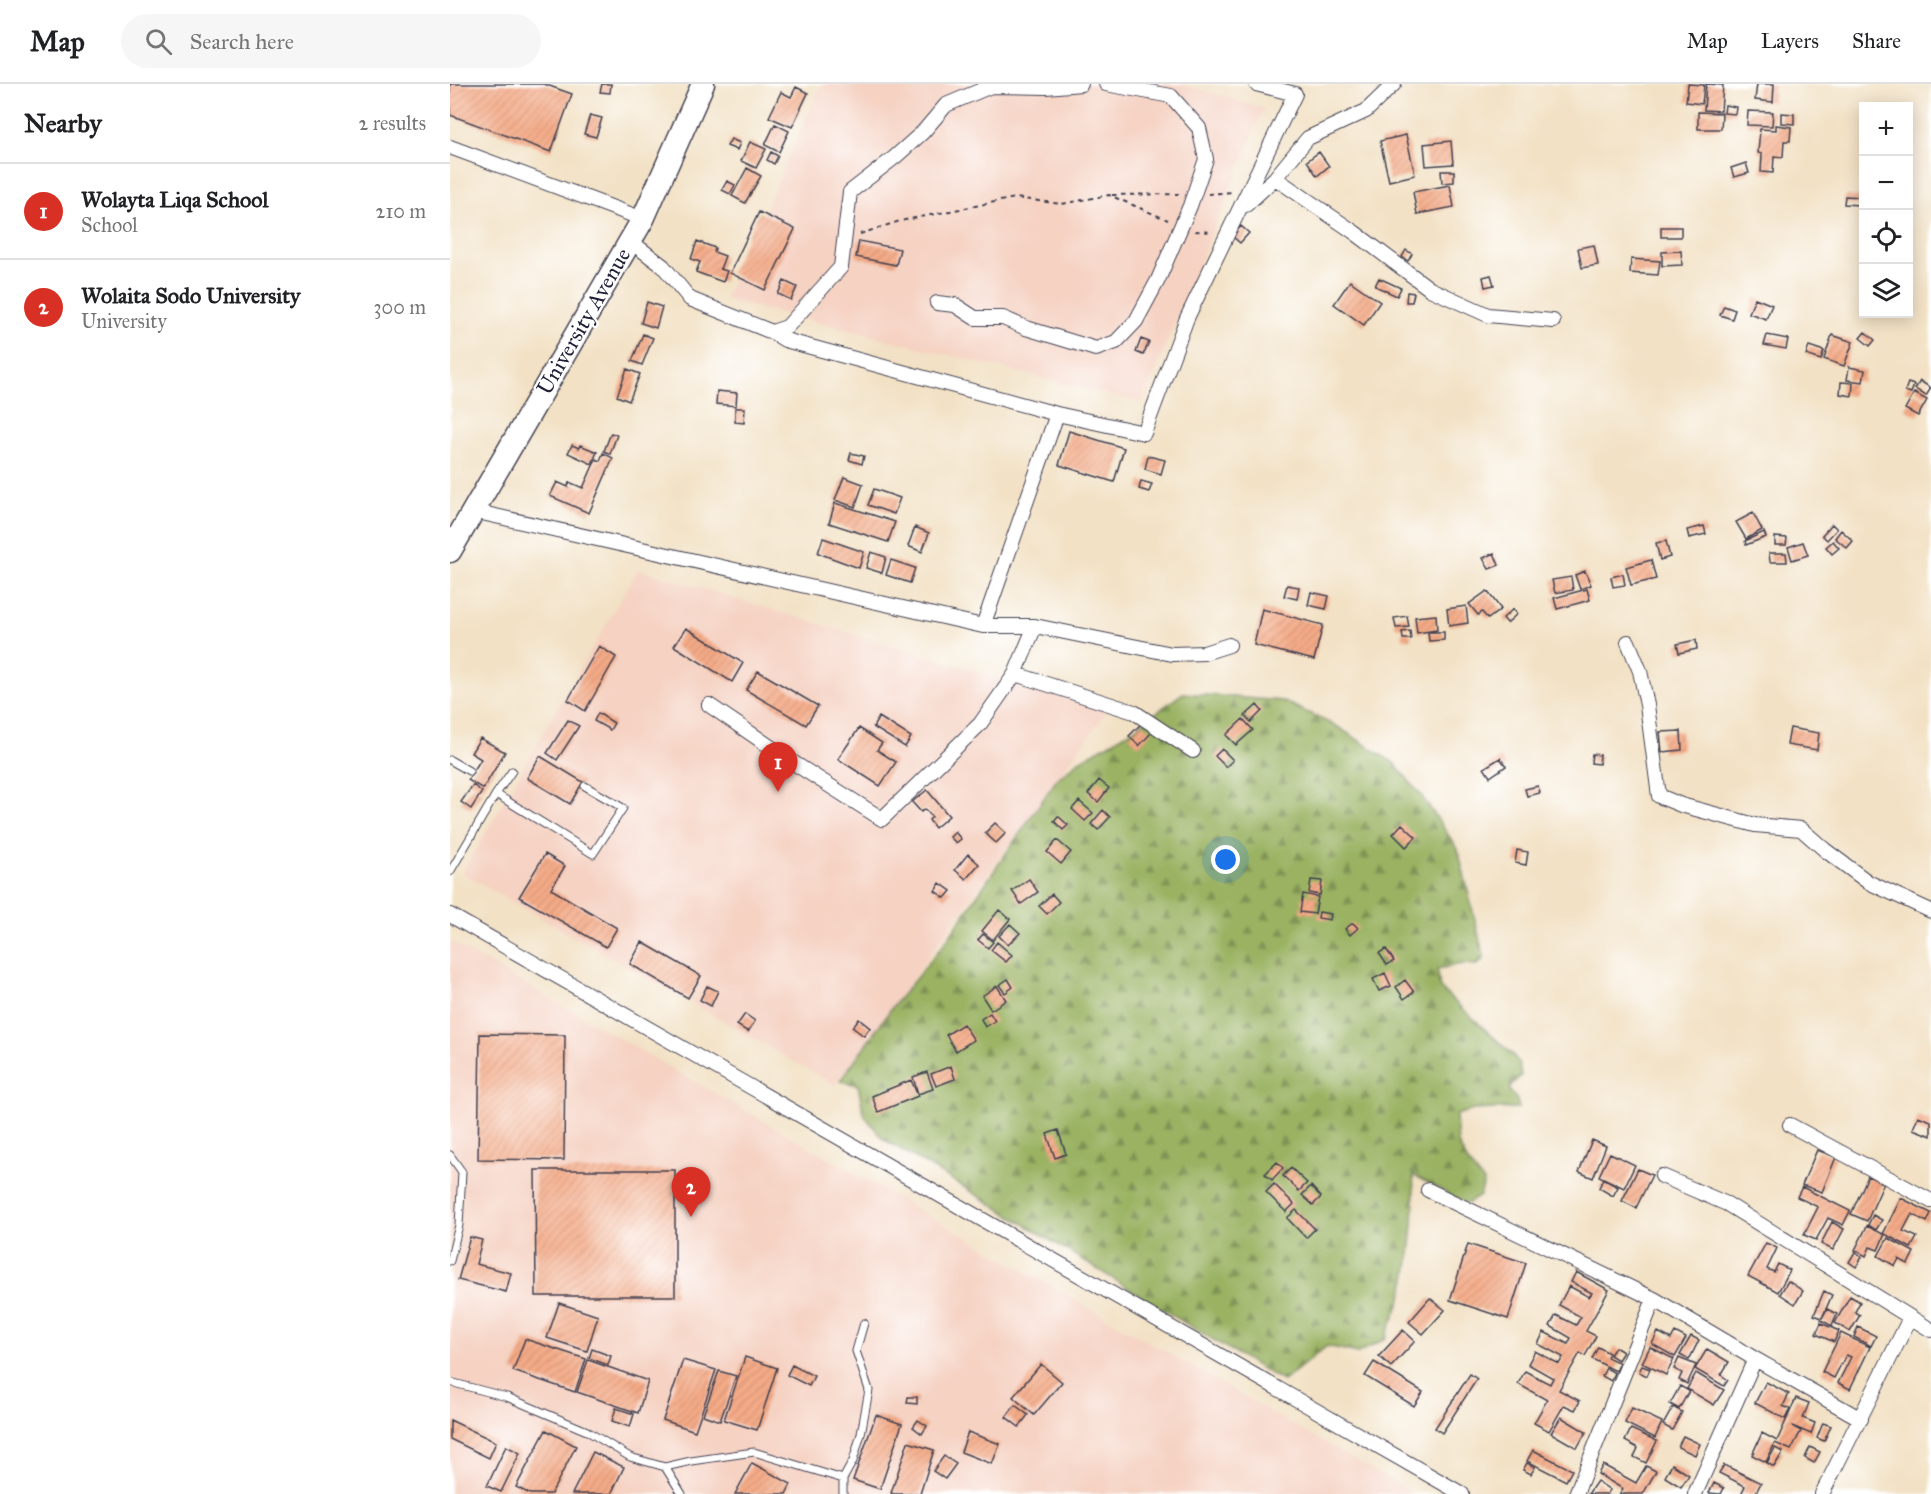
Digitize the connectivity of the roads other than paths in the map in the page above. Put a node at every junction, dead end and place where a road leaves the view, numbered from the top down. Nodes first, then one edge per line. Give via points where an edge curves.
1 (703, 84) edge
2 (1081, 84) edge
3 (1106, 84) edge
4 (1256, 84) edge
5 (1394, 84) edge
6 (450, 147) edge
7 (1275, 178) junction
8 (1238, 213) junction
9 (643, 219) junction
10 (630, 241) junction
11 (937, 303) dead end
12 (1553, 321) dead end
13 (772, 332) junction
14 (1057, 414) junction
15 (473, 511) junction
16 (450, 551) edge
17 (983, 626) junction
18 (1035, 626) junction
19 (1628, 642) dead end
20 (1229, 645) dead end
21 (1015, 675) junction
22 (710, 705) dead end
23 (1192, 751) dead end
24 (450, 760) edge
25 (469, 771) dead end
26 (512, 771) dead end
27 (585, 786) dead end
28 (496, 794) junction
29 (450, 872) edge
30 (1931, 911) edge
31 (450, 915) edge
32 (1790, 1125) dead end
33 (450, 1155) edge
34 (1662, 1176) dead end
35 (1428, 1190) dead end
36 (1931, 1201) edge
37 (450, 1261) edge
38 (1654, 1299) junction
39 (1910, 1318) junction
40 (864, 1323) dead end
41 (1931, 1330) edge
42 (1755, 1359) junction
43 (450, 1382) edge
44 (1861, 1419) junction
45 (664, 1467) junction
46 (843, 1479) junction
47 (682, 1494) edge
48 (843, 1494) edge
49 (1462, 1494) edge
50 (1576, 1494) edge
51 (1695, 1494) edge
52 (1822, 1494) edge

1 - 9 highway, University Avenue
2 - 13 street via 991,86 946,105 923,132 850,192 841,267 787,327
3 - 11 street via 1171,96 1199,128 1206,159 1182,226 1136,321 1116,342 1096,349 1003,318 975,318 955,305
4 - 8 street via 1295,94
5 - 7 street via 1366,111 1308,138
6 - 9 street
7 - 8 street
7 - 12 street via 1430,289 1488,315
8 - 14 street via 1187,318 1144,433
9 - 10 highway, University Avenue
10 - 13 street via 663,266 690,299
10 - 15 highway, University Avenue
13 - 14 street via 785,340
14 - 17 street
15 - 16 highway, University Avenue
15 - 17 street
17 - 18 street
18 - 20 street via 1172,654 1204,653
18 - 21 street
19 - 30 street via 1640,671 1647,705 1659,796 1755,825 1801,829 1868,882
21 - 22 street via 980,724 882,819
21 - 23 street via 1134,712
24 - 25 lane
26 - 28 lane
27 - 28 lane via 624,808 593,854
28 - 29 lane
31 - 49 street
32 - 36 street
33 - 37 lane via 462,1172 459,1225
34 - 39 street via 1727,1204
35 - 38 street
38 - 42 street
38 - 50 street
39 - 41 street
39 - 44 street
40 - 46 lane via 856,1351 869,1390 861,1434
42 - 44 street
42 - 51 street
43 - 45 lane via 507,1397 587,1431 630,1457
44 - 52 street
45 - 46 lane via 754,1452
45 - 47 lane
46 - 48 lane

